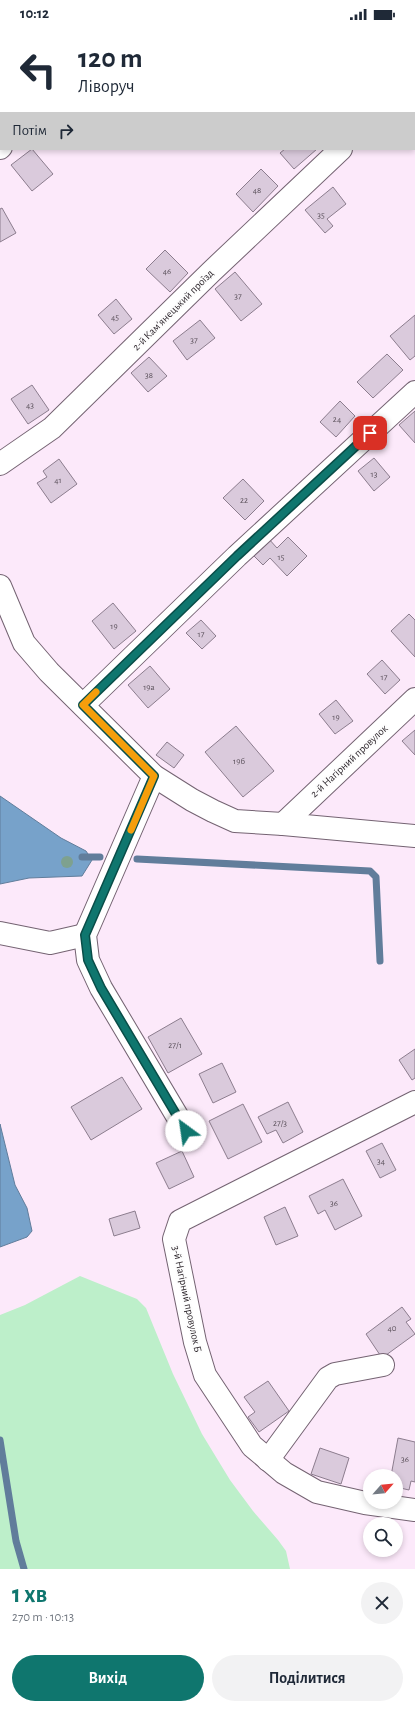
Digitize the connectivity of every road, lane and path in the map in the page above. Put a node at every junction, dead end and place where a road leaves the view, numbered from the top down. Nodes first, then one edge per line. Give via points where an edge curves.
1 (340, 150) edge
2 (415, 392) edge
3 (0, 464) edge
4 (0, 586) edge
5 (415, 699) edge
6 (83, 705) junction
7 (154, 776) junction
8 (283, 824) junction
9 (415, 836) edge
10 (0, 933) edge
11 (85, 935) junction
12 (415, 1102) edge
13 (186, 1131) dead end
14 (383, 1365) dead end
15 (268, 1460) junction
16 (415, 1510) edge

1 - 3 street, 2-й Камʼянецький проїзд via 52,428
2 - 6 street via 237,556
4 - 6 street via 24,643
5 - 8 street, 2-й Нагірний провулок
6 - 7 street
7 - 8 street via 213,812 236,821
7 - 11 street
8 - 9 street
10 - 11 street via 50,943
11 - 13 street via 88,960 101,988
12 - 15 street, 3-й Нагірний провулок Б via 180,1221 174,1239 195,1342 205,1374 252,1446
14 - 15 street via 336,1374 328,1378
15 - 16 street, 3-й Нагірний провулок Б via 284,1473 317,1492 365,1503

